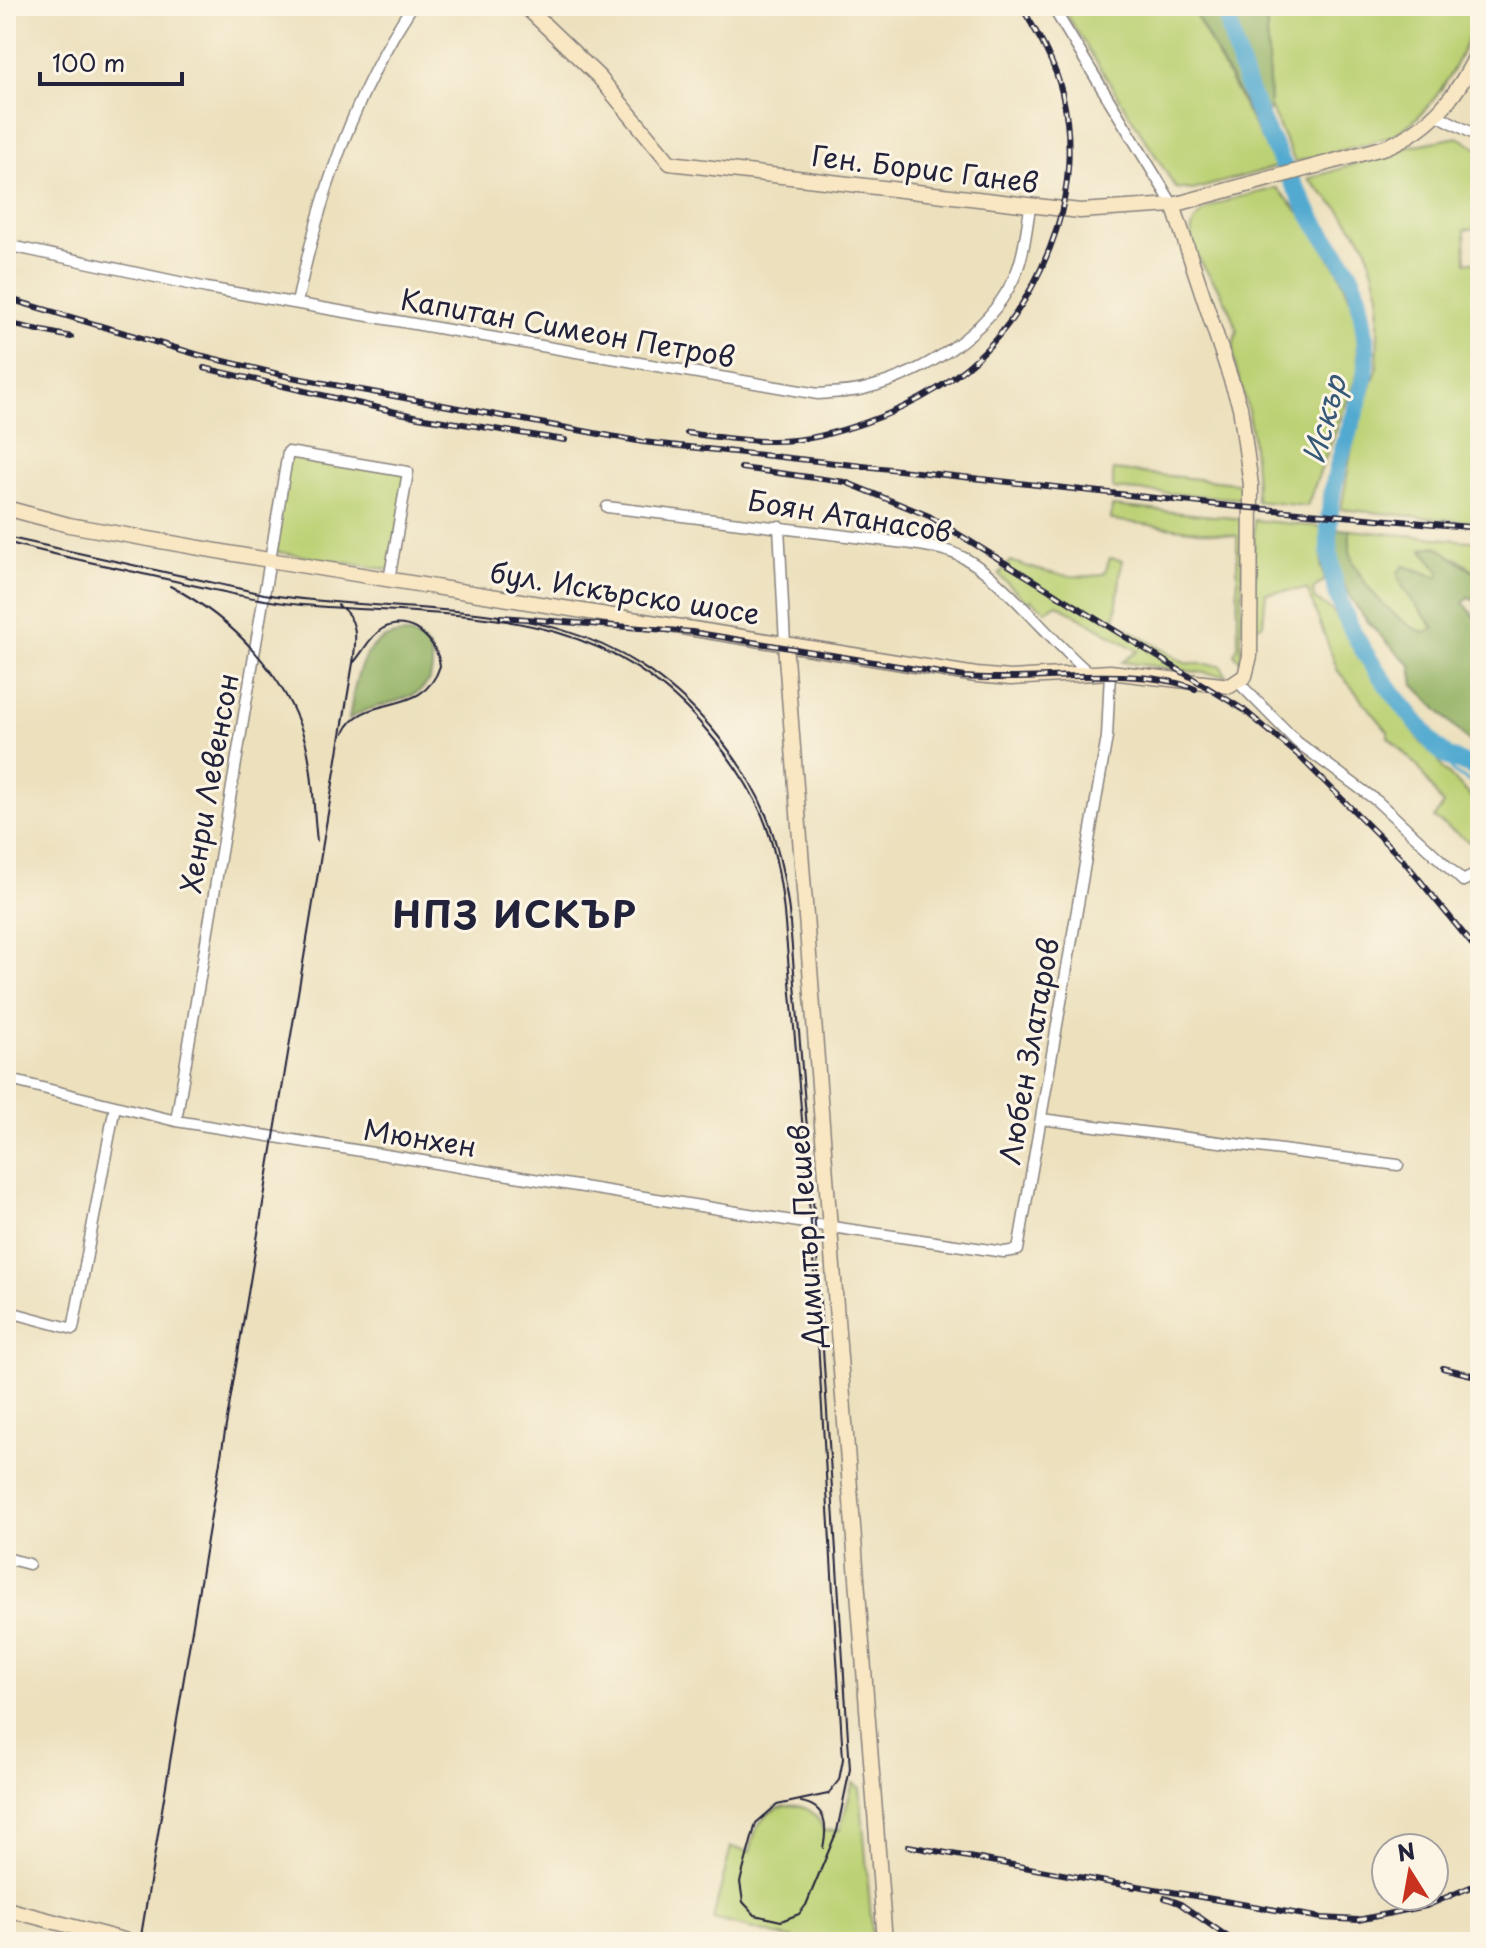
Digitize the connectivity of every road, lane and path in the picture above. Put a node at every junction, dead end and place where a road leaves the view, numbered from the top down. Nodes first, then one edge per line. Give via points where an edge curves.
1 (412, 6) edge
2 (525, 6) edge
3 (1052, 6) edge
4 (1480, 47) edge
5 (1476, 65) edge
6 (1437, 115) junction
7 (1480, 137) edge
8 (1173, 205) junction
9 (1030, 208) junction
10 (6, 245) edge
11 (297, 303) junction
12 (607, 507) dead end
13 (6, 508) edge
14 (779, 526) junction
15 (269, 560) junction
16 (389, 580) junction
17 (785, 644) junction
18 (1088, 672) junction
19 (1110, 672) junction
20 (1238, 682) junction
21 (1480, 872) edge
22 (6, 1079) edge
23 (115, 1106) junction
24 (1041, 1119) junction
25 (176, 1121) junction
26 (1398, 1165) dead end
27 (830, 1227) junction
28 (6, 1311) edge
29 (6, 1558) edge
30 (29, 1564) dead end
31 (6, 1909) edge
32 (131, 1942) edge
33 (885, 1942) edge

1 - 11 street via 372,80 325,190
2 - 9 street, Ген. Борис Ганев via 599,77 670,163
3 - 8 street
4 - 5 street, Ген. Борис Ганев
5 - 6 street, Ген. Борис Ганев
6 - 7 street
6 - 8 street, Ген. Борис Ганев via 1406,138 1361,154
8 - 9 street, Ген. Борис Ганев via 1080,211
8 - 20 street via 1240,407 1251,485 1250,656
9 - 11 street, Капитан Симеон Петров via 1014,278 1001,301 942,355 864,390 818,394 763,386
10 - 11 street, Капитан Симеон Петров
12 - 14 street, Боян Атанасов
13 - 15 street, бул. Искърско шосе via 69,525
14 - 17 street, Димитър Пешев
14 - 18 street, Боян Атанасов via 913,544 964,558
15 - 16 street, бул. Искърско шосе
15 - 16 street, Хенри Левенсон via 288,452 408,472
15 - 25 street, Хенри Левенсон
16 - 17 street, бул. Искърско шосе
17 - 18 street, бул. Искърско шосе via 976,675
17 - 27 street, Димитър Пешев
18 - 19 street, бул. Искърско шосе
19 - 20 street, бул. Искърско шосе via 1222,687
19 - 24 street, Любен Златаров via 1107,737
20 - 21 street via 1297,742 1377,801 1463,881
22 - 23 street, Мюнхен
23 - 25 street, Мюнхен
23 - 28 street via 73,1329
24 - 26 street
24 - 27 street, Любен Златаров via 1018,1250
25 - 27 street, Мюнхен
27 - 33 street, Димитър Пешев
29 - 30 street
31 - 32 street

